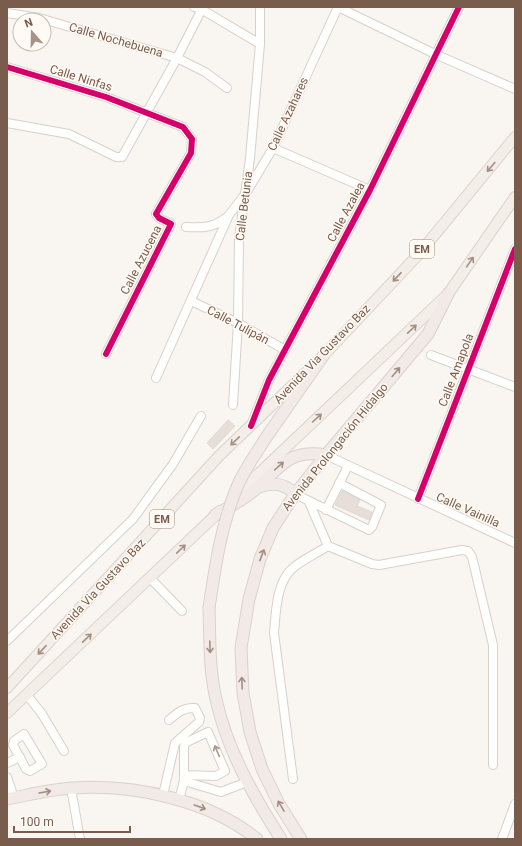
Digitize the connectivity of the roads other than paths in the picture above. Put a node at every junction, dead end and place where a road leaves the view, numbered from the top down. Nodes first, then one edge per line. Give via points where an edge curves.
1 (260, 7) edge
2 (338, 7) edge
3 (459, 7) edge
4 (199, 8) edge
5 (7, 13) edge
6 (260, 44) junction
7 (436, 54) junction
8 (177, 58) junction
9 (7, 67) edge
10 (227, 88) dead end
11 (515, 89) edge
12 (146, 113) junction
13 (7, 124) edge
14 (515, 137) edge
15 (192, 139) joint
16 (273, 148) junction
17 (370, 190) junction
18 (246, 193) junction
19 (515, 197) edge
20 (229, 215) junction
21 (186, 226) dead end
22 (515, 249) edge
23 (448, 294) junction
24 (191, 301) junction
25 (238, 323) junction
26 (285, 350) junction
27 (106, 354) dead end
28 (431, 355) dead end
29 (323, 356) junction
30 (468, 370) junction
31 (156, 378) dead end
32 (515, 388) edge
33 (233, 406) dead end
34 (201, 416) dead end
35 (251, 426) junction
36 (326, 455) junction
37 (348, 466) junction
38 (339, 483) junction
39 (256, 488) junction
40 (295, 494) junction
41 (418, 500) junction
42 (309, 502) junction
43 (326, 510) junction
44 (215, 516) junction
45 (515, 543) edge
46 (328, 546) junction
47 (150, 578) junction
48 (182, 611) dead end
49 (7, 641) edge
50 (7, 688) edge
51 (27, 695) junction
52 (7, 713) edge
53 (168, 720) dead end
54 (64, 751) dead end
55 (20, 757) dead end
56 (7, 763) edge
57 (493, 765) dead end
58 (7, 777) edge
59 (184, 778) junction
60 (293, 779) dead end
61 (247, 782) junction
62 (71, 788) junction
63 (163, 795) junction
64 (11, 799) edge
65 (179, 800) junction
66 (515, 804) edge
67 (80, 839) edge
68 (257, 839) edge
69 (281, 839) edge
70 (301, 839) edge
71 (502, 839) edge

1 - 6 street, Calle Betunia
2 - 7 street
2 - 16 street, Calle Azahares
3 - 7 street, Calle Azalea
4 - 6 street
4 - 8 street
5 - 8 street, Calle Nochebuena via 39,18
6 - 18 street, Calle Betunia
7 - 11 street
7 - 17 street, Calle Azalea
8 - 10 street, Calle Nochebuena via 205,72
8 - 12 street
9 - 12 street, Calle Ninfas via 85,90
12 - 13 street via 122,157 116,157 69,134
12 - 15 street, Calle Ninfas via 183,128
14 -> 29 main road, Avenida Via Gustavo Baz / EM via 418,255
15 - 27 street, Calle Azucena via 191,153 156,214 171,224
16 - 17 street
16 - 18 street, Calle Azahares
17 - 26 street, Calle Azalea
18 - 20 street, Calle Azahares
18 - 25 street, Calle Betunia via 239,238
23 -> 19 main road, Avenida Via Gustavo Baz
20 - 21 street, Calle Azahares via 214,226
20 - 24 street, Calle Azahares
22 - 30 street, Calle Amapola
36 -> 23 highway, Avenida Prolongación Hidalgo via 428,334
44 -> 23 main road, Avenida Via Gustavo Baz
24 - 25 street, Calle Tulipán
24 - 31 street, Calle Azahares
25 - 26 street, Calle Tulipán
25 - 33 street, Calle Betunia
26 - 35 street, Calle Azalea via 268,380
28 - 30 street
29 - 35 main road, Avenida Via Gustavo Baz / EM
29 -> 61 highway, bridge via 265,439 238,485 217,553 209,608 210,652 216,698 227,739
30 - 32 street
30 - 41 street, Calle Amapola
34 - 49 street via 173,464 133,519
35 -> 50 main road, Avenida Via Gustavo Baz / EM via 214,462
36 - 37 street, Calle Vainilla
39 -> 36 highway via 288,459 304,454
36 - 40 highway, Avenida Prolongación Hidalgo
37 - 38 street
37 - 41 street, Calle Vainilla
38 - 43 street
38 - 43 street via 381,505 372,527 364,530
39 - 40 highway via 271,483 289,489
39 - 44 highway
40 - 42 street
70 -> 40 highway, Avenida Prolongación Hidalgo via 279,804 262,768 250,732 243,693 241,648 249,600 260,559 273,528
41 - 45 street, Calle Vainilla
42 - 43 street
42 - 46 street
47 -> 44 main road, Avenida Via Gustavo Baz
46 - 57 street via 379,565 468,551 472,557 493,645
46 - 60 street via 293,567 285,577 276,609 274,633
47 - 48 street
51 -> 47 main road, Avenida Via Gustavo Baz
51 - 52 main road, Avenida Via Gustavo Baz
51 - 54 street via 42,714
53 - 63 street via 180,710 189,707 195,708 200,718 199,722 175,743
55 - 56 street
58 - 64 street
59 -> 59 street via 216,776 225,771 208,732 185,743
59 - 61 street via 221,792
59 - 65 street
61 - 69 highway
62 - 63 highway via 96,787
64 -> 62 highway
62 - 67 street
63 - 65 highway
65 -> 68 highway via 208,810
66 - 71 street

